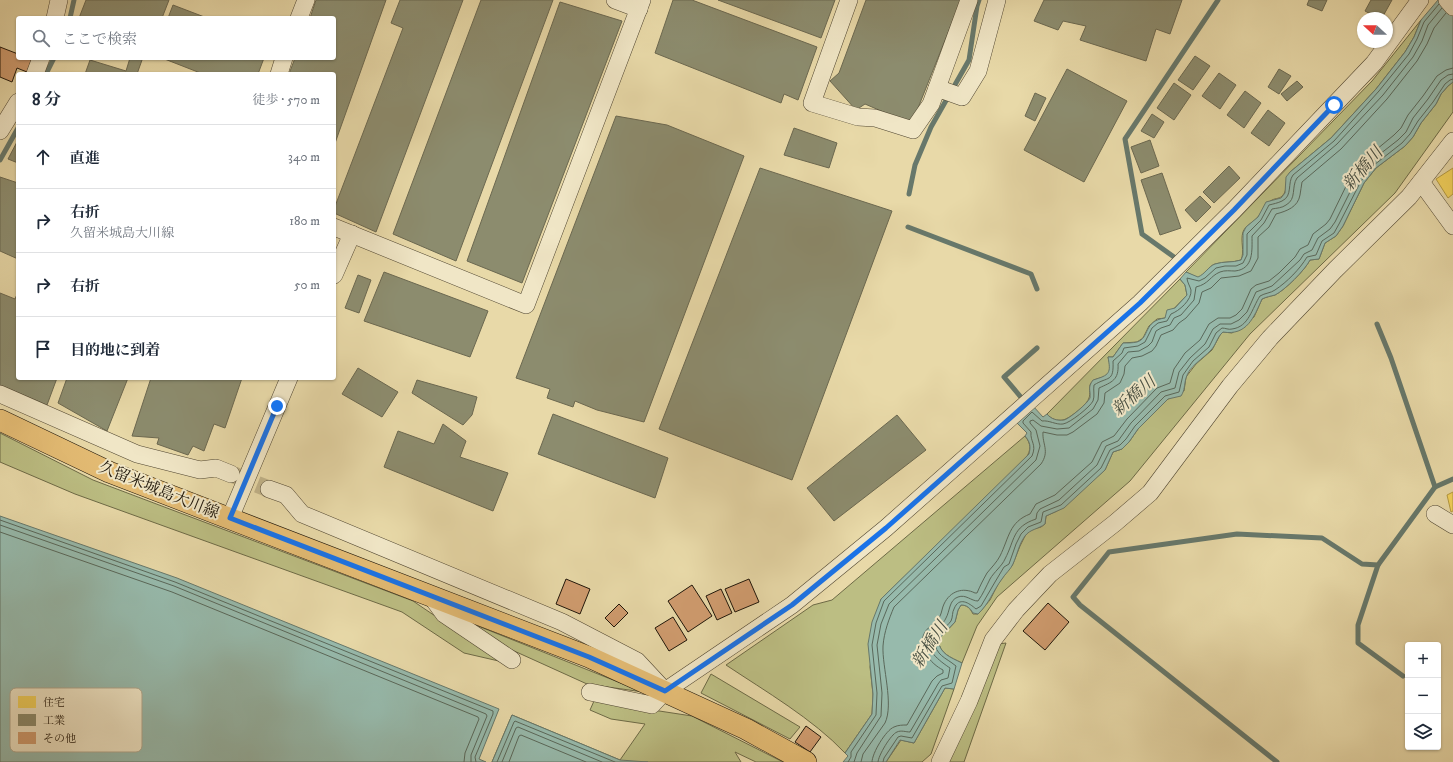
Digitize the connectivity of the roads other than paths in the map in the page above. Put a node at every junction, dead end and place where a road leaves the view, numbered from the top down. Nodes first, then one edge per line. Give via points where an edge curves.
1 (59, 0) edge
2 (306, 0) edge
3 (615, 0) edge
4 (849, 0) edge
5 (969, 0) edge
6 (997, 0) edge
7 (1420, 0) edge
8 (1447, 0) edge
9 (640, 4) edge
10 (1453, 7) edge
11 (55, 16) edge
12 (300, 16) edge
13 (40, 60) edge
14 (283, 60) edge
15 (36, 72) edge
16 (280, 72) edge
17 (945, 91) junction
18 (16, 105) edge
19 (0, 132) edge
20 (1453, 141) edge
21 (1421, 182) junction
22 (1453, 226) edge
23 (336, 228) edge
24 (352, 234) junction
25 (336, 270) edge
26 (288, 380) edge
27 (0, 394) edge
28 (0, 420) edge
29 (232, 474) tunnel mouth
30 (269, 489) tunnel mouth
31 (1435, 514) dead end
32 (230, 518) junction
33 (1453, 525) edge
34 (431, 596) junction
35 (512, 660) dead end
36 (665, 691) junction
37 (590, 692) dead end
38 (805, 762) edge
39 (940, 762) edge

1 - 11 street
2 - 12 street
3 - 9 street
4 - 17 street via 812,103 914,130 931,104
5 - 17 street
6 - 17 street via 978,71 962,97
7 - 36 street via 1374,63 1234,210 1140,303 886,528 792,605
8 - 10 street
9 - 24 street via 526,305
13 - 15 street
14 - 16 street
18 - 19 street
20 - 21 street
21 - 22 street
21 - 39 street via 1270,338 1150,493 1050,574 1016,610 993,640 969,701
23 - 24 street
24 - 25 street
26 - 32 street
27 - 29 street via 136,454 200,470 216,468
28 - 32 main road, 久留米城島大川線 via 109,472
30 - 36 street via 286,495 302,514 562,622 637,661
31 - 33 street
32 - 34 main road, 久留米城島大川線
34 - 35 street via 444,614
34 - 36 main road, 久留米城島大川線 via 589,657
36 - 37 street via 652,705
36 - 38 main road, 久留米城島大川線 via 746,729

